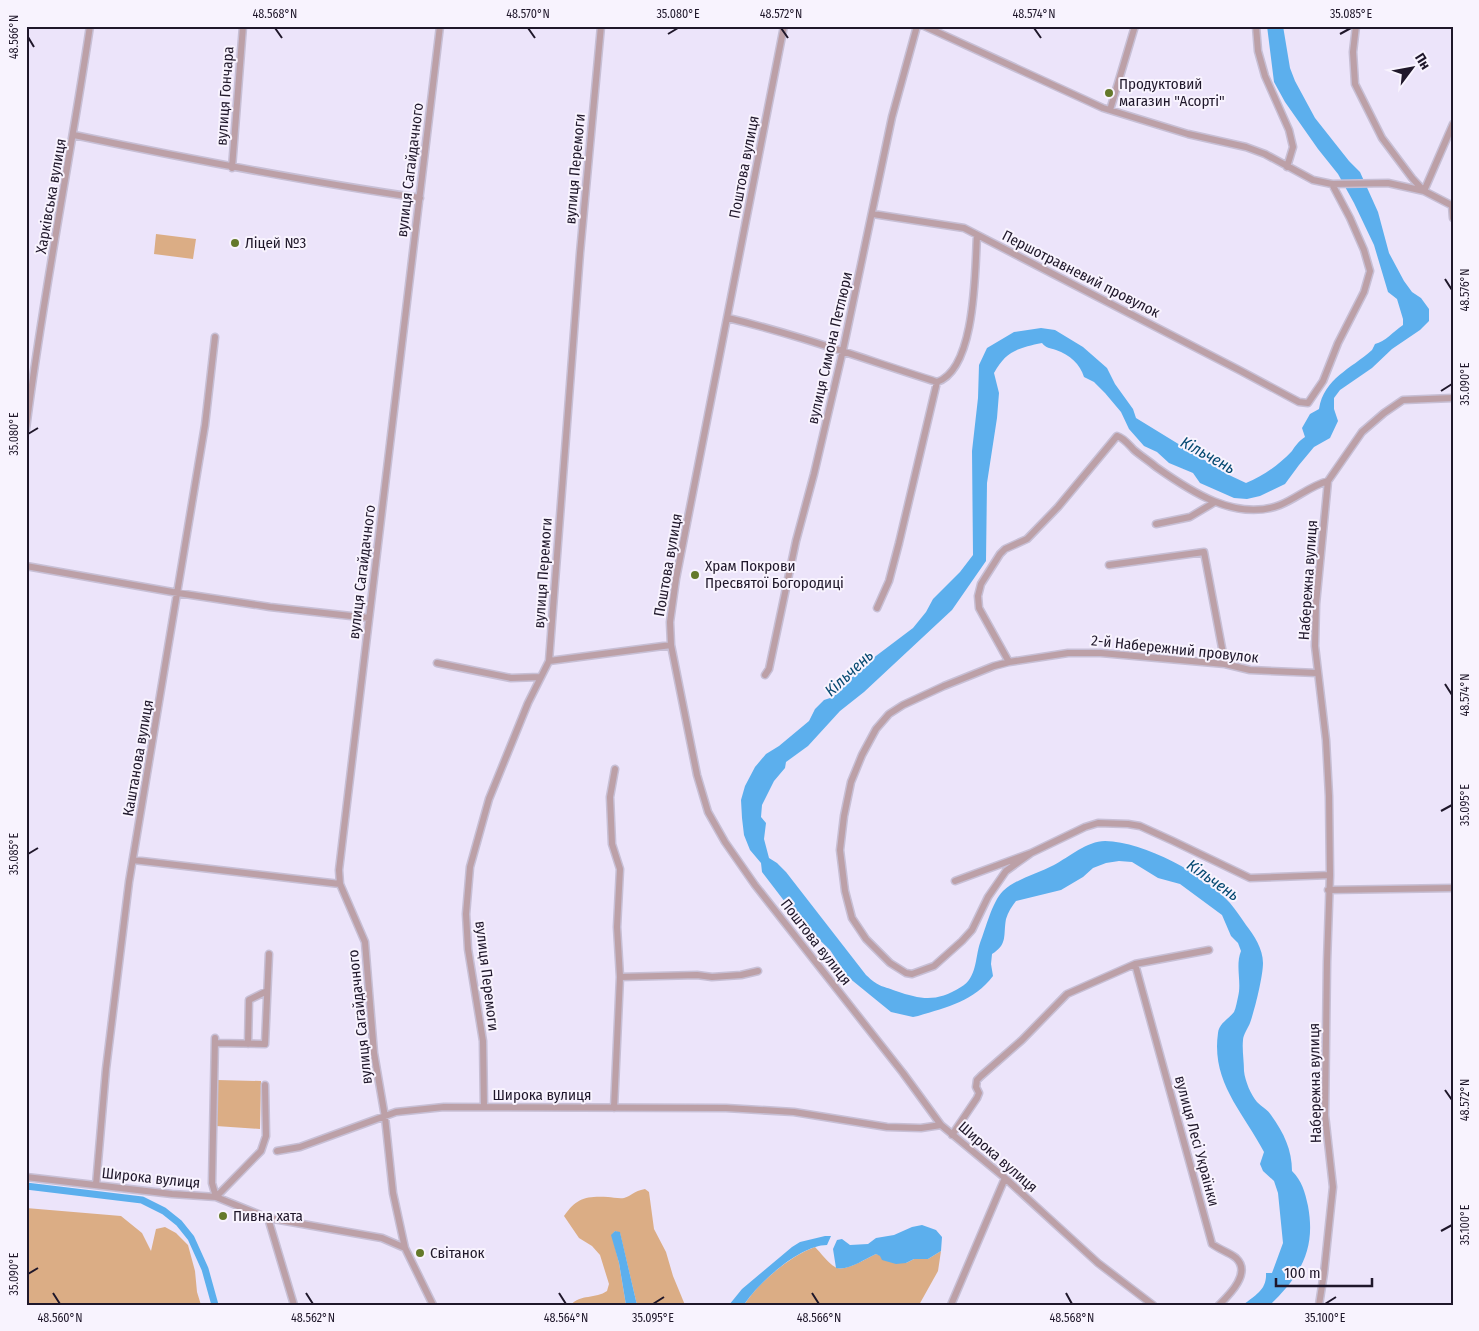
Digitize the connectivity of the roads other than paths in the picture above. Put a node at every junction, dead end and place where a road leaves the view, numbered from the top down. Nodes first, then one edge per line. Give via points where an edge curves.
1 (90, 26) edge
2 (243, 26) edge
3 (440, 26) edge
4 (601, 26) edge
5 (784, 26) edge
6 (917, 26) edge
7 (924, 26) edge
8 (1135, 26) edge
9 (1256, 26) edge
10 (1356, 26) edge
11 (1110, 110) junction
12 (1453, 124) edge
13 (74, 135) junction
14 (1287, 167) junction
15 (232, 168) junction
16 (1332, 184) junction
17 (1424, 191) junction
18 (420, 198) junction
19 (1452, 205) edge
20 (873, 214) junction
21 (1453, 218) edge
22 (977, 235) junction
23 (728, 318) junction
24 (215, 337) dead end
25 (843, 350) junction
26 (937, 382) junction
27 (1453, 398) edge
28 (26, 429) edge
29 (1328, 481) junction
30 (1215, 502) junction
31 (1156, 524) dead end
32 (1109, 565) dead end
33 (26, 566) edge
34 (178, 593) junction
35 (877, 608) dead end
36 (369, 618) junction
37 (671, 645) junction
38 (549, 660) junction
39 (1009, 662) junction
40 (437, 663) dead end
41 (1225, 664) junction
42 (1317, 673) junction
43 (765, 675) dead end
44 (540, 677) junction
45 (615, 769) dead end
46 (1031, 853) junction
47 (133, 860) junction
48 (1330, 876) junction
49 (955, 882) dead end
50 (340, 884) junction
51 (1453, 888) edge
52 (1328, 890) junction
53 (1209, 950) dead end
54 (269, 954) dead end
55 (1135, 964) junction
56 (758, 971) dead end
57 (620, 977) junction
58 (268, 991) junction
59 (248, 1044) junction
60 (265, 1085) dead end
61 (484, 1107) junction
62 (614, 1108) junction
63 (385, 1117) junction
64 (941, 1125) junction
65 (952, 1135) junction
66 (277, 1151) dead end
67 (26, 1177) edge
68 (1005, 1178) junction
69 (96, 1185) junction
70 (216, 1197) junction
71 (268, 1218) junction
72 (405, 1248) junction
73 (294, 1305) edge
74 (433, 1305) edge
75 (952, 1305) edge
76 (1153, 1305) edge
77 (1219, 1305) edge
78 (1319, 1305) edge

1 - 13 street, Харківська вулиця
2 - 15 street, вулиця Гончара
3 - 18 street, вулиця Сагайдачного
4 - 38 street, вулиця Перемоги
5 - 23 street, Поштова вулиця
6 - 20 street, вулиця Симона Петлюри via 892,118
7 - 11 street
8 - 11 street
9 - 14 street via 1265,76 1289,130 1292,147
10 - 17 street via 1353,52 1355,84 1382,138
11 - 14 street via 1188,134 1246,147
12 - 17 street
13 - 15 street
13 - 28 street, Харківська вулиця via 36,352
14 - 16 street via 1313,180
15 - 18 street
16 - 17 street via 1388,183
16 - 22 street, Першотравневий провулок via 1370,271 1364,292 1324,381 1308,403 1299,402
17 - 19 street
18 - 36 street, вулиця Сагайдачного
19 - 21 street
20 - 22 street via 964,228
20 - 25 street, вулиця Симона Петлюри
22 - 26 street via 971,323 967,338 953,371
23 - 25 street
23 - 37 street, Поштова вулиця via 676,579 670,622
24 - 34 street, Каштанова вулиця via 205,425
25 - 26 street
25 - 43 street, вулиця Симона Петлюри
26 - 35 street via 889,581
27 - 29 street, Набережна вулиця via 1403,400 1390,408 1362,432
29 - 30 street via 1265,510
29 - 42 street, Набережна вулиця via 1316,604
30 - 31 street via 1190,517
30 - 39 street via 1188,488 1117,436 1027,539 1000,554 981,584 978,608
32 - 41 street via 1204,552
33 - 34 street
34 - 36 street
34 - 47 street, Каштанова вулиця
36 - 50 street, вулиця Сагайдачного via 339,870
37 - 38 street
37 - 64 street, Поштова вулиця via 696,775 708,812 755,885
38 - 44 street, вулиця Перемоги
39 - 41 street, 2-й Набережний провулок via 1068,653 1101,652
39 - 46 street, 2-й Набережний провулок via 903,705 889,714 876,729 850,782 844,816 840,850 852,918 866,939 890,963 906,973 918,972 934,966 962,941 972,930 988,897 1006,871
40 - 44 street via 512,678
41 - 42 street, 2-й Набережний провулок via 1250,670
42 - 48 street, Набережна вулиця via 1326,740
44 - 61 street, вулиця Перемоги via 489,798 470,868 466,914 468,949 482,1041
45 - 57 street via 610,797 612,844 620,868 617,927
46 - 48 street via 1098,823 1128,824 1140,826 1250,878
46 - 49 street
47 - 50 street
47 - 69 street, Каштанова вулиця via 106,1069
48 - 52 street, Набережна вулиця
50 - 63 street, вулиця Сагайдачного via 365,942 374,1053
51 - 52 street
52 - 78 street, Набережна вулиця via 1325,1115 1333,1187
53 - 55 street
54 - 58 street
55 - 65 street via 1067,994 977,1080 977,1098
55 - 77 street, вулиця Лесі Українки via 1212,1244 1237,1259 1241,1265 1240,1278 1232,1293
56 - 57 street via 712,977
57 - 62 street
58 - 59 street via 249,1000
58 - 59 street via 265,1044
59 - 70 street via 215,1041 212,1183
60 - 70 street via 266,1136 261,1151
61 - 62 street, Широка вулиця
61 - 63 street, Широка вулиця via 444,1107 396,1112
62 - 64 street, Широка вулиця via 765,1110 887,1127
63 - 66 street, Широка вулиця via 300,1147
63 - 72 street via 393,1193
64 - 65 street, Широка вулиця
65 - 68 street, Широка вулиця
67 - 69 street, Широка вулиця
68 - 75 street
68 - 76 street, Широка вулиця via 1098,1263
69 - 70 street, Широка вулиця
70 - 71 street, Широка вулиця
71 - 72 street, Широка вулиця via 382,1238
71 - 73 street
72 - 74 street

